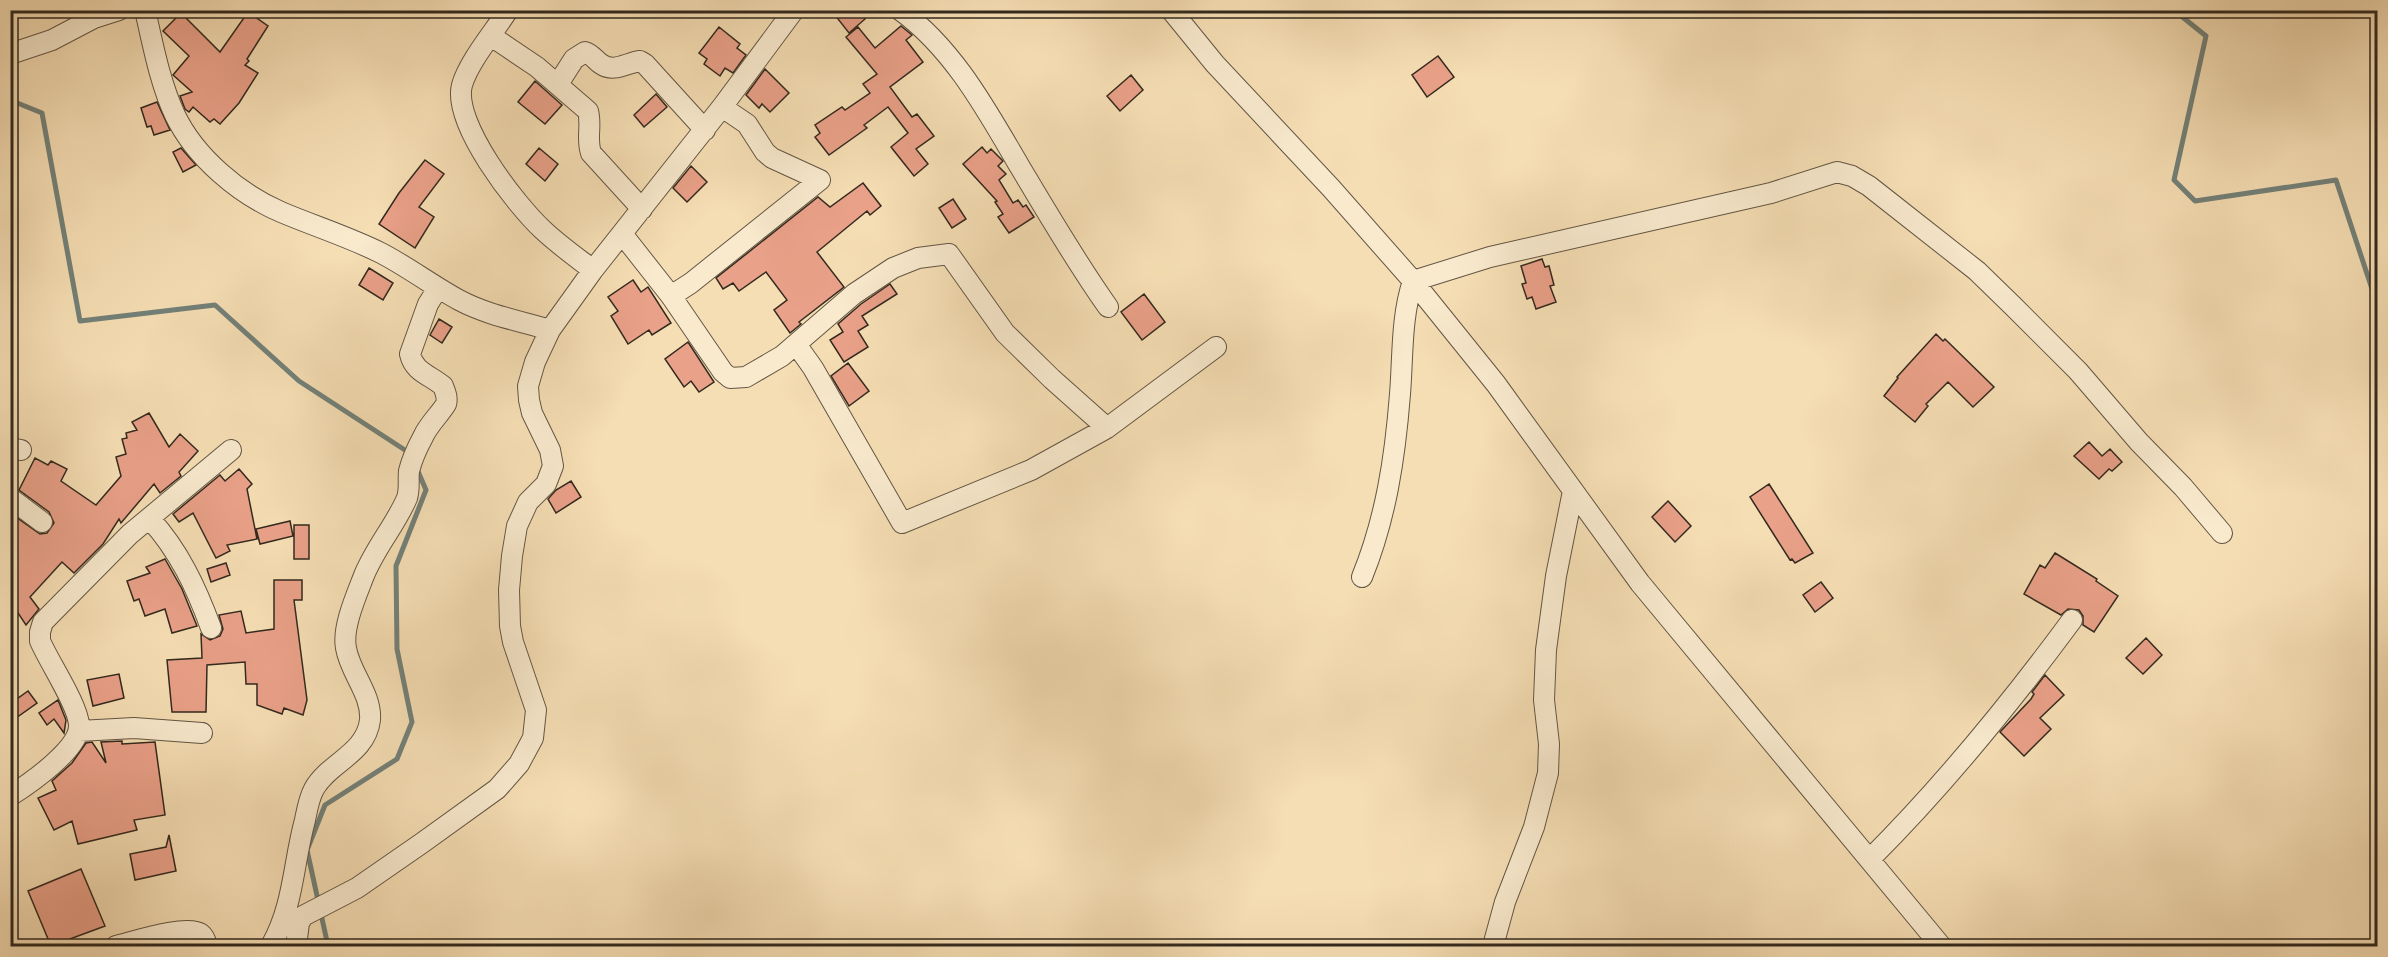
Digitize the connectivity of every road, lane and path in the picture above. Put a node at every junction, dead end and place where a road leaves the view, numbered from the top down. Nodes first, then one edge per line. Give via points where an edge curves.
1 (119, 10) edge
2 (145, 10) edge
3 (508, 10) edge
4 (794, 10) edge
5 (900, 10) edge
6 (1171, 10) edge
7 (491, 36) junction
8 (10, 54) edge
9 (558, 84) junction
10 (722, 107) junction
11 (705, 130) junction
12 (642, 208) junction
13 (623, 235) junction
14 (593, 270) junction
15 (1413, 281) junction
16 (438, 288) junction
17 (671, 296) junction
18 (1108, 307) dead end
19 (550, 330) junction
20 (796, 344) junction
21 (1216, 347) dead end
22 (1107, 428) junction
23 (231, 450) dead end
24 (1573, 490) junction
25 (10, 498) edge
26 (150, 519) junction
27 (42, 522) dead end
28 (2222, 533) dead end
29 (1362, 578) dead end
30 (2072, 620) dead end
31 (211, 628) dead end
32 (79, 730) junction
33 (202, 733) dead end
34 (10, 796) edge
35 (1870, 859) junction
36 (116, 946) edge
37 (207, 946) edge
38 (271, 946) edge
39 (296, 946) edge
40 (1493, 946) edge
41 (1941, 946) edge

1 - 8 street
2 - 16 street via 175,116 188,137 220,172 262,203 383,254
3 - 7 street
4 - 10 street
5 - 18 street via 930,36 968,84 1078,265
6 - 15 street via 1215,64
7 - 9 street
7 - 14 street via 462,86 466,120 521,207 541,229
9 - 11 street via 574,59 585,52 611,68 640,61
9 - 12 street via 588,111 591,120 587,141 591,153
10 - 11 street
10 - 17 street via 747,124 772,158 820,180
11 - 12 street
12 - 13 street
13 - 14 street
13 - 17 street
14 - 19 street
15 - 24 street via 1496,384
15 - 28 street via 1490,257 1771,192 1837,172 1851,176 1977,271 2078,371
15 - 29 street via 1404,316 1397,433 1389,490 1377,541
16 - 19 street via 484,310
16 - 38 street via 410,354 411,363 419,371 443,386 446,403 429,424 415,452 407,496 366,569 348,625 345,645 368,704 370,720 353,752 314,789 282,927
17 - 20 street via 730,378 746,377
19 - 39 street via 528,386 532,413 550,450 553,466 546,484 528,502 517,526 509,590 513,642 536,710 533,738 519,764 497,789 357,888 303,916
20 - 22 street via 893,268 918,258 949,254 1005,333
20 - 22 street via 902,523 1031,470
21 - 22 street
23 - 26 street
24 - 35 street via 1640,583
24 - 40 street via 1545,650 1548,773 1534,827
25 - 27 street
26 - 31 street via 180,558
26 - 32 street via 130,534 43,622 40,641 75,712
30 - 35 street via 1995,722 1922,807
32 - 33 street via 134,728
32 - 34 street via 62,755 32,783
35 - 41 street
36 - 37 street via 192,931 200,933

